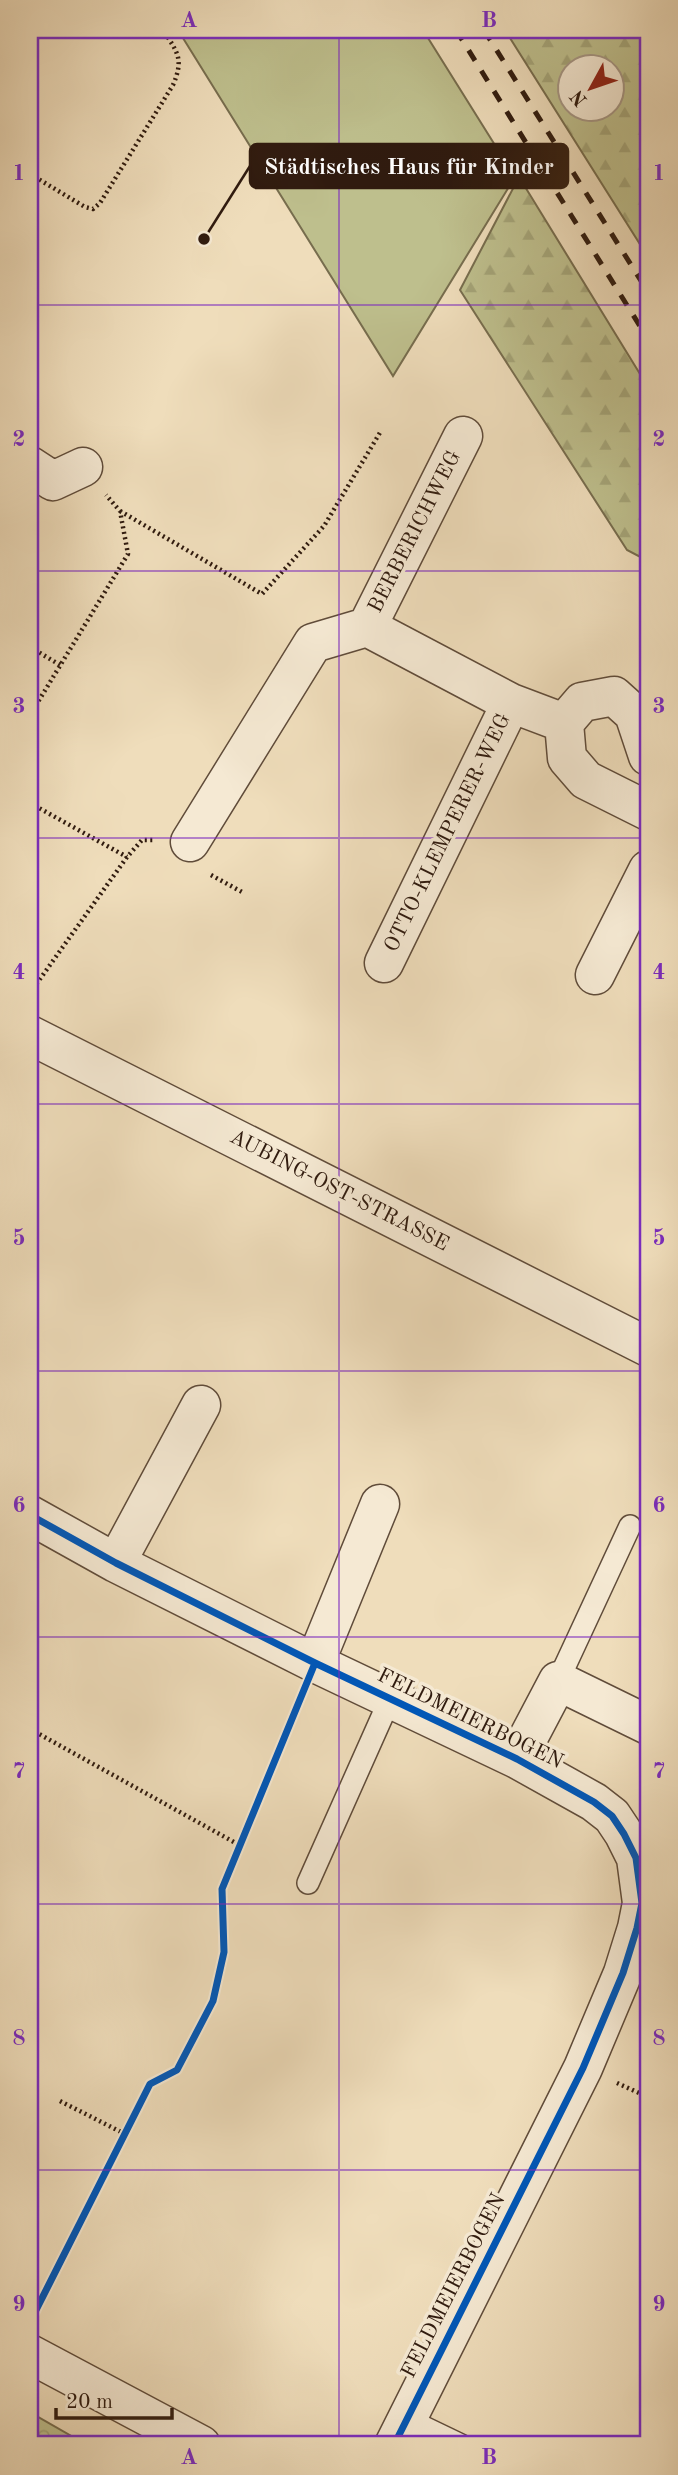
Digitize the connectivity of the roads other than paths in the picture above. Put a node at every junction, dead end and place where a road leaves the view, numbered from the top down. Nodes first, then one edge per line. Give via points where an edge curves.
1 (463, 436) dead end
2 (30, 466) edge
3 (83, 467) road end
4 (367, 627) junction
5 (511, 703) junction
6 (564, 723) junction
7 (648, 757) edge
8 (648, 811) edge
9 (190, 842) dead end
10 (648, 870) edge
11 (384, 963) dead end
12 (595, 975) dead end
13 (30, 1035) edge
14 (648, 1347) edge
15 (201, 1405) dead end
16 (380, 1504) dead end
17 (30, 1516) edge
18 (630, 1526) dead end
19 (116, 1563) junction
20 (315, 1663) junction
21 (558, 1681) junction
22 (390, 1699) junction
23 (648, 1725) edge
24 (517, 1759) junction
25 (308, 1883) dead end
26 (30, 2354) edge
27 (401, 2432) edge
28 (201, 2445) edge
29 (461, 2445) edge

1 - 4 street, BERBERICHWEG
2 - 3 street via 53,481
4 - 5 street
4 - 9 street via 313,643
5 - 6 street
5 - 11 street, OTTO-KLEMPERER-WEG
6 - 7 street via 582,702 614,696 634,714
6 - 8 street via 567,758 586,780
10 - 12 street
13 - 14 street, AUBING-OST-STRASSE
15 - 19 street
16 - 20 street
17 - 19 street, FELDMEIERBOGEN
18 - 21 lane
19 - 20 street, FELDMEIERBOGEN
20 - 22 street, FELDMEIERBOGEN
21 - 23 street
21 - 24 street
22 - 24 street, FELDMEIERBOGEN
22 - 25 lane
24 - 27 street, FELDMEIERBOGEN via 612,1816 636,1858 642,1903 623,1973 583,2067
26 - 28 street
27 - 29 lane

